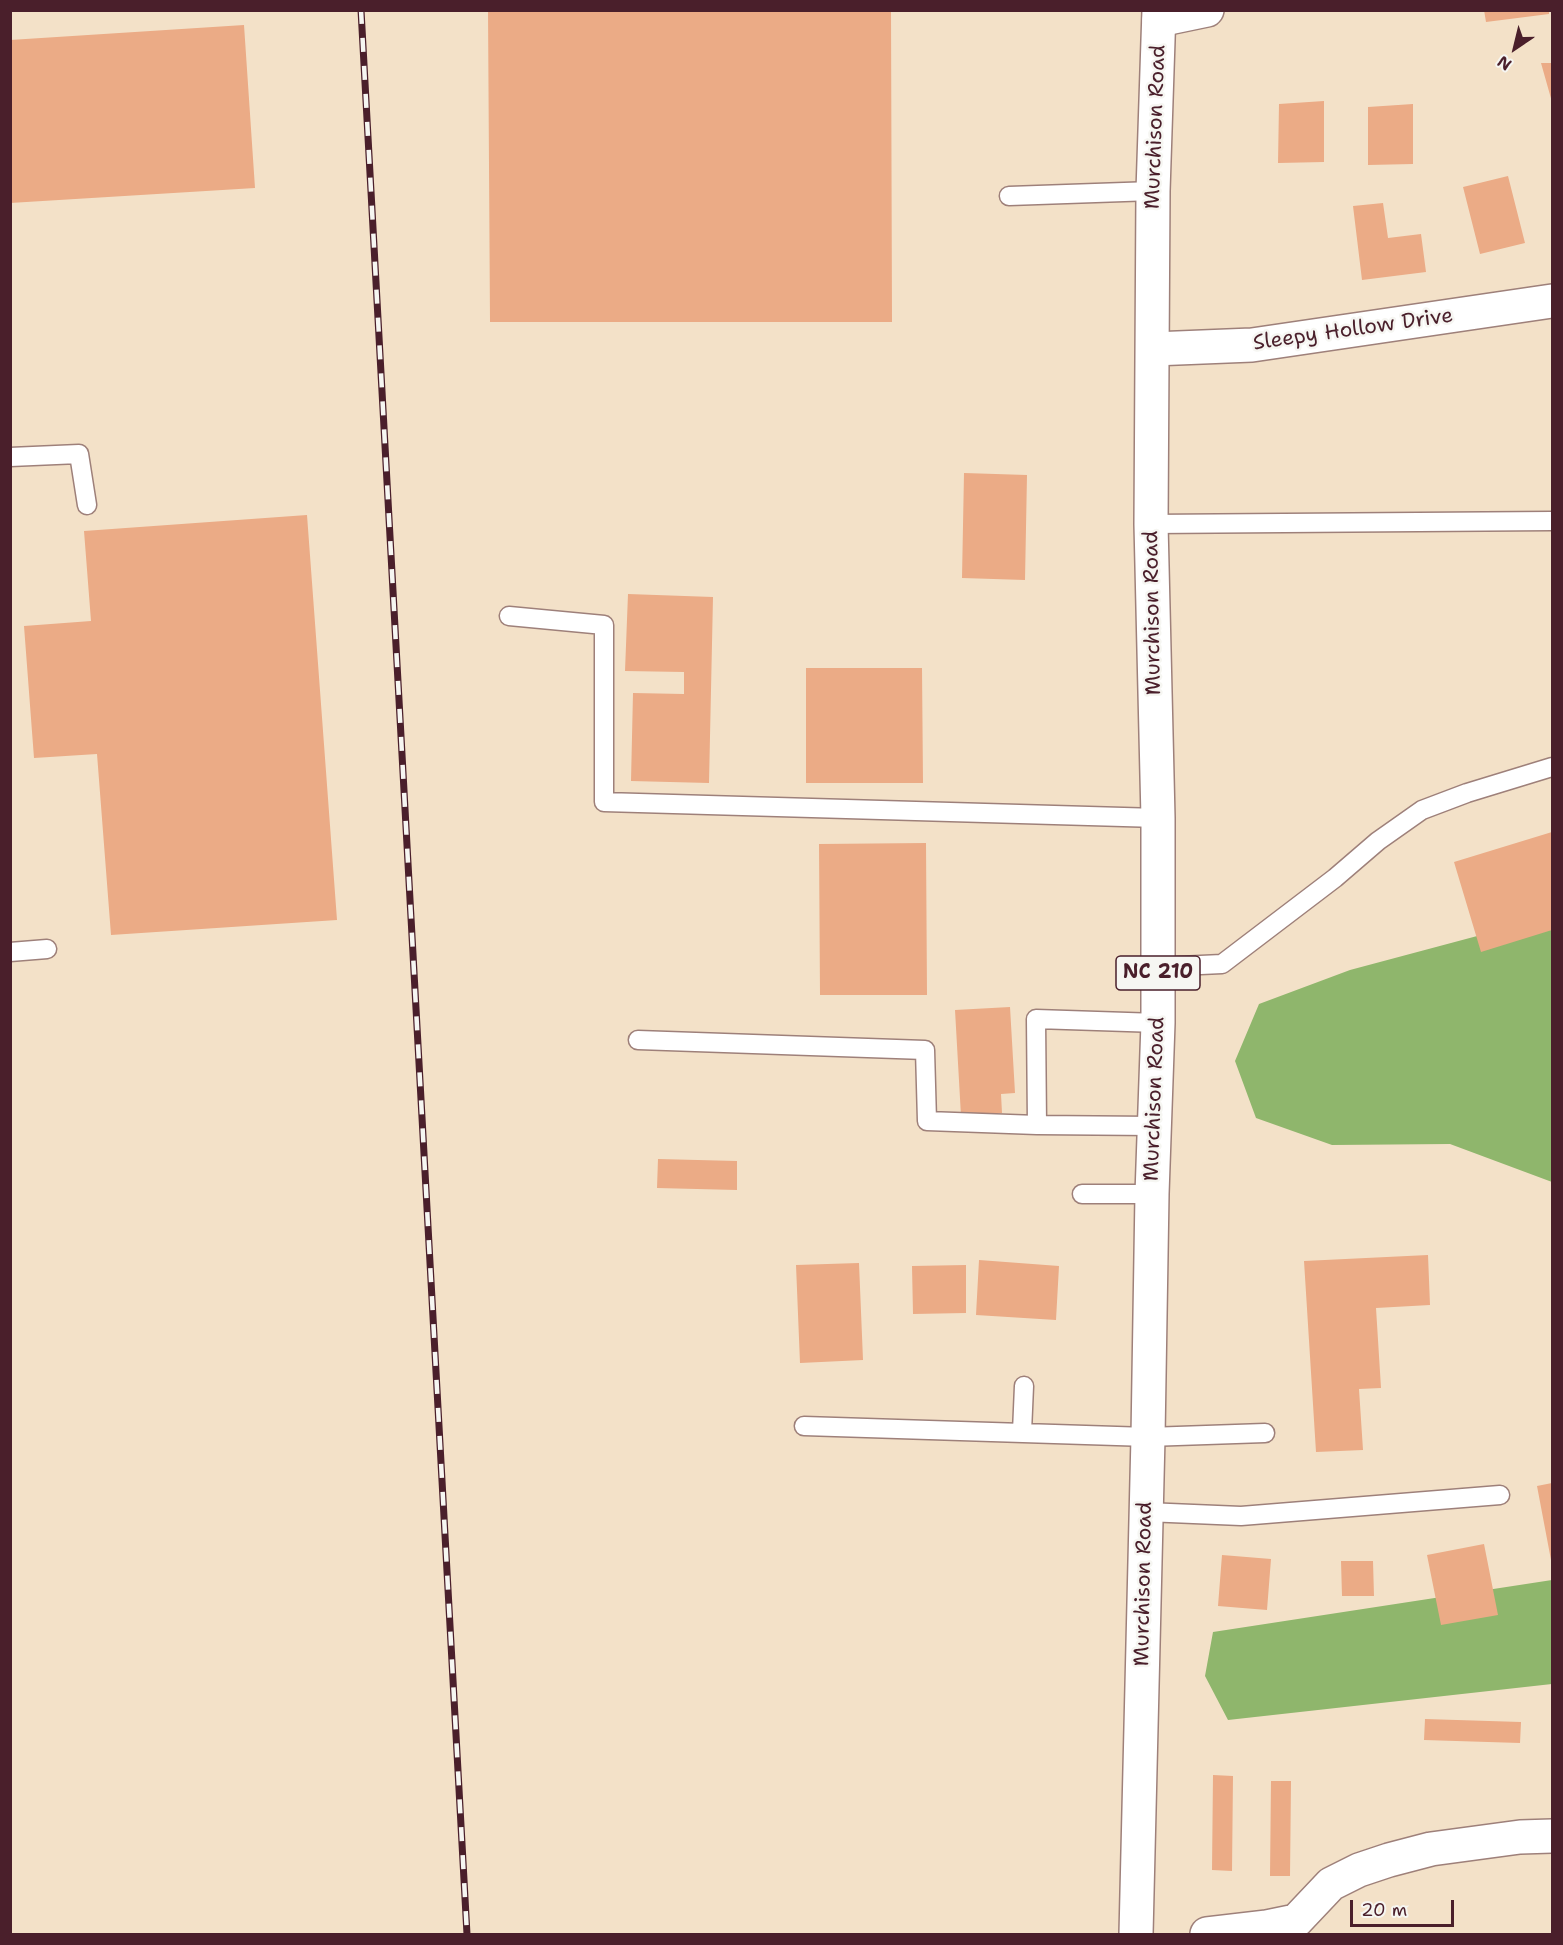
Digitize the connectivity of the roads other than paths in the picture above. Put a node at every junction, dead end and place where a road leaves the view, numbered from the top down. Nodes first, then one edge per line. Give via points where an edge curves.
1 (1207, 10) edge
2 (1159, 15) edge
3 (1153, 191) junction
4 (1009, 196) dead end
5 (1552, 301) edge
6 (1153, 349) junction
7 (10, 457) edge
8 (87, 506) dead end
9 (1552, 521) edge
10 (1151, 524) junction
11 (509, 616) dead end
12 (1552, 767) edge
13 (1158, 818) junction
14 (47, 950) dead end
15 (10, 952) edge
16 (1158, 967) junction
17 (1158, 1023) junction
18 (638, 1040) dead end
19 (1037, 1125) junction
20 (1154, 1126) junction
21 (1082, 1194) dead end
22 (1152, 1194) junction
23 (1024, 1386) dead end
24 (804, 1426) dead end
25 (1022, 1432) junction
26 (1265, 1434) dead end
27 (1148, 1437) junction
28 (1500, 1495) dead end
29 (1146, 1512) junction
30 (1552, 1836) edge
31 (1136, 1935) edge
32 (1207, 1935) edge

1 - 2 main road
2 - 3 main road, Murchison Road / NC 210
3 - 4 lane
3 - 6 main road, Murchison Road / NC 210
5 - 6 main road, Sleepy Hollow Drive via 1252,345
6 - 10 main road, Murchison Road / NC 210
7 - 8 lane via 79,454
9 - 10 lane
10 - 13 main road, Murchison Road / NC 210
11 - 13 lane via 604,625 604,802
12 - 16 lane via 1422,810 1222,964
13 - 16 main road, Murchison Road / NC 210
14 - 15 lane
16 - 17 main road, Murchison Road / NC 210
17 - 19 lane via 1036,1019
17 - 20 main road, Murchison Road / NC 210
18 - 19 lane via 925,1050 927,1121
19 - 20 lane
20 - 22 main road, Murchison Road / NC 210
21 - 22 lane
22 - 27 main road, Murchison Road / NC 210
23 - 25 lane
24 - 25 lane
25 - 27 lane
26 - 27 lane
27 - 29 main road, Murchison Road / NC 210
28 - 29 lane via 1242,1516
29 - 31 main road, Murchison Road / NC 210
30 - 32 main road via 1442,1847 1389,1860 1359,1869 1331,1884 1296,1921

